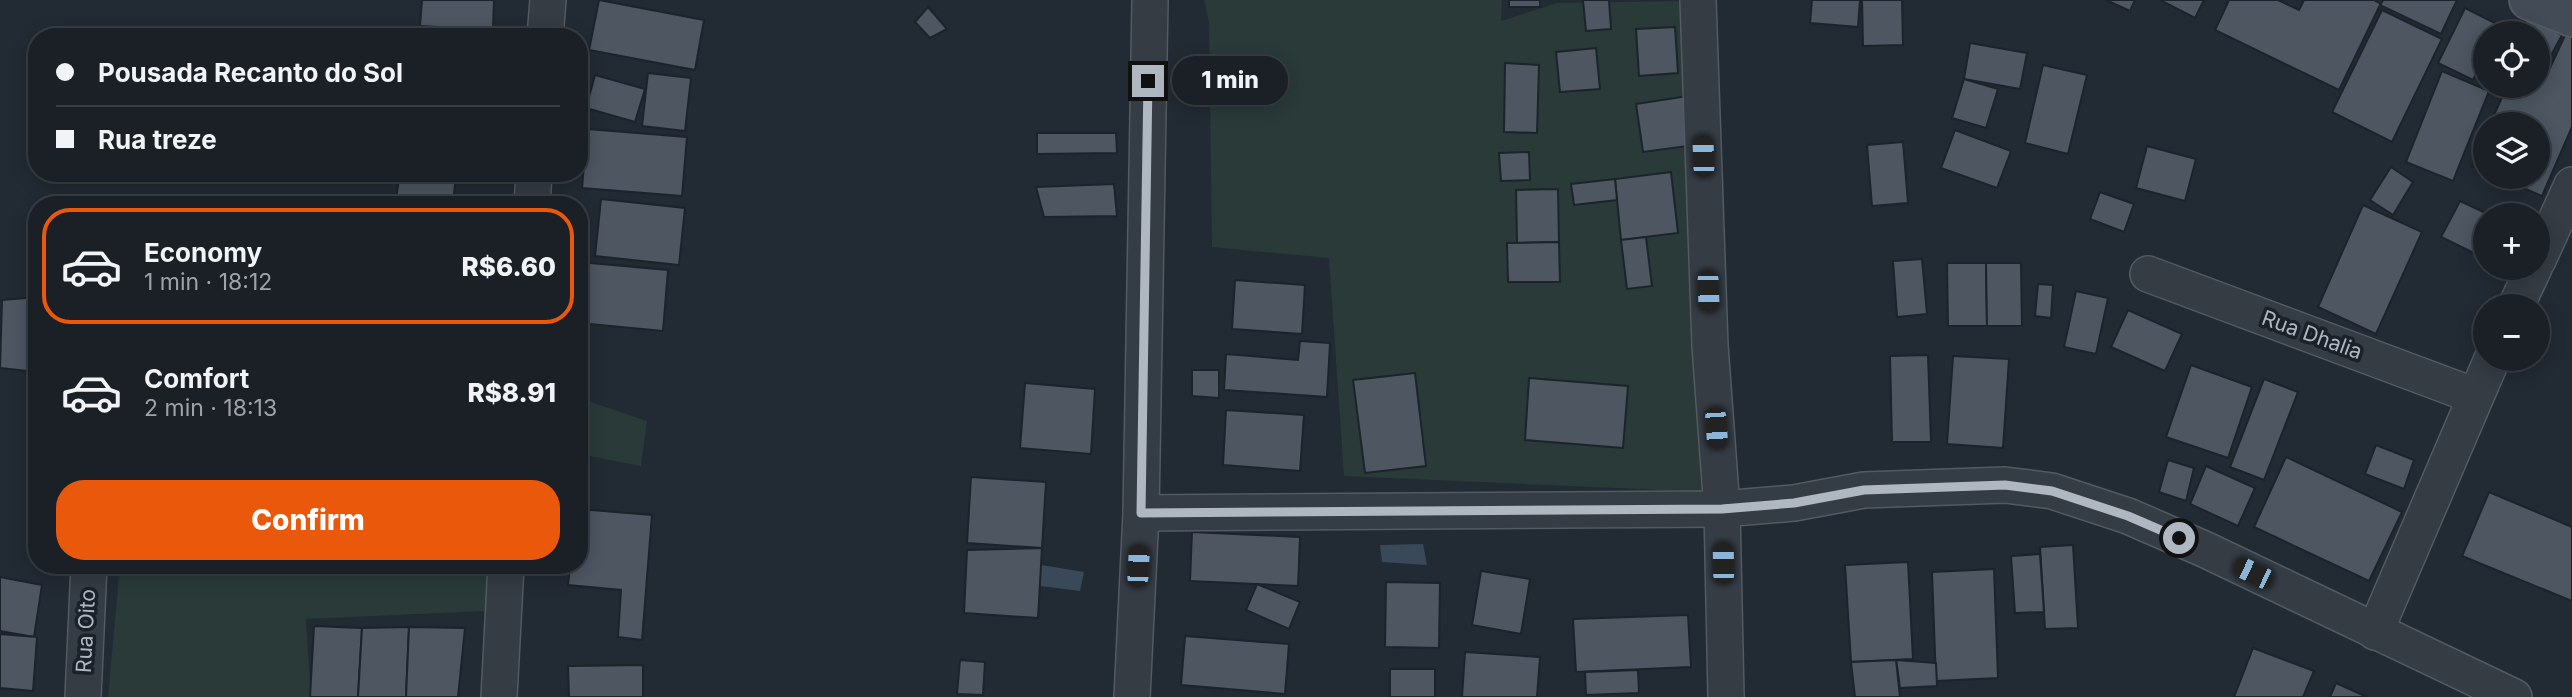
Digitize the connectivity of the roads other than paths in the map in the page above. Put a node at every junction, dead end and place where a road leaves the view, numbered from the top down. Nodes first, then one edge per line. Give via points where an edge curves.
1 (548, 0) edge
2 (1150, 0) edge
3 (1698, 0) edge
4 (2529, 0) edge
5 (2572, 17) edge
6 (546, 28) edge
7 (2572, 185) edge
8 (2550, 234) edge
9 (2148, 274) dead end
10 (2486, 371) edge
11 (2475, 396) junction
12 (1722, 509) junction
13 (1141, 513) junction
14 (89, 574) edge
15 (506, 574) edge
16 (2375, 632) junction
17 (83, 697) edge
18 (499, 697) edge
19 (1132, 697) edge
20 (1726, 697) edge
21 (2514, 697) edge

1 - 6 street
2 - 13 street
3 - 12 street via 1710,346
4 - 5 main road
7 - 8 street
9 - 11 street, Rua Dhalia
10 - 11 street
11 - 16 street
12 - 13 street
12 - 16 street via 1794,503 1864,490 2005,485 2052,491 2128,516 2204,549
12 - 20 street
13 - 19 street
14 - 17 street, Rua Oito
15 - 18 street
16 - 21 street

